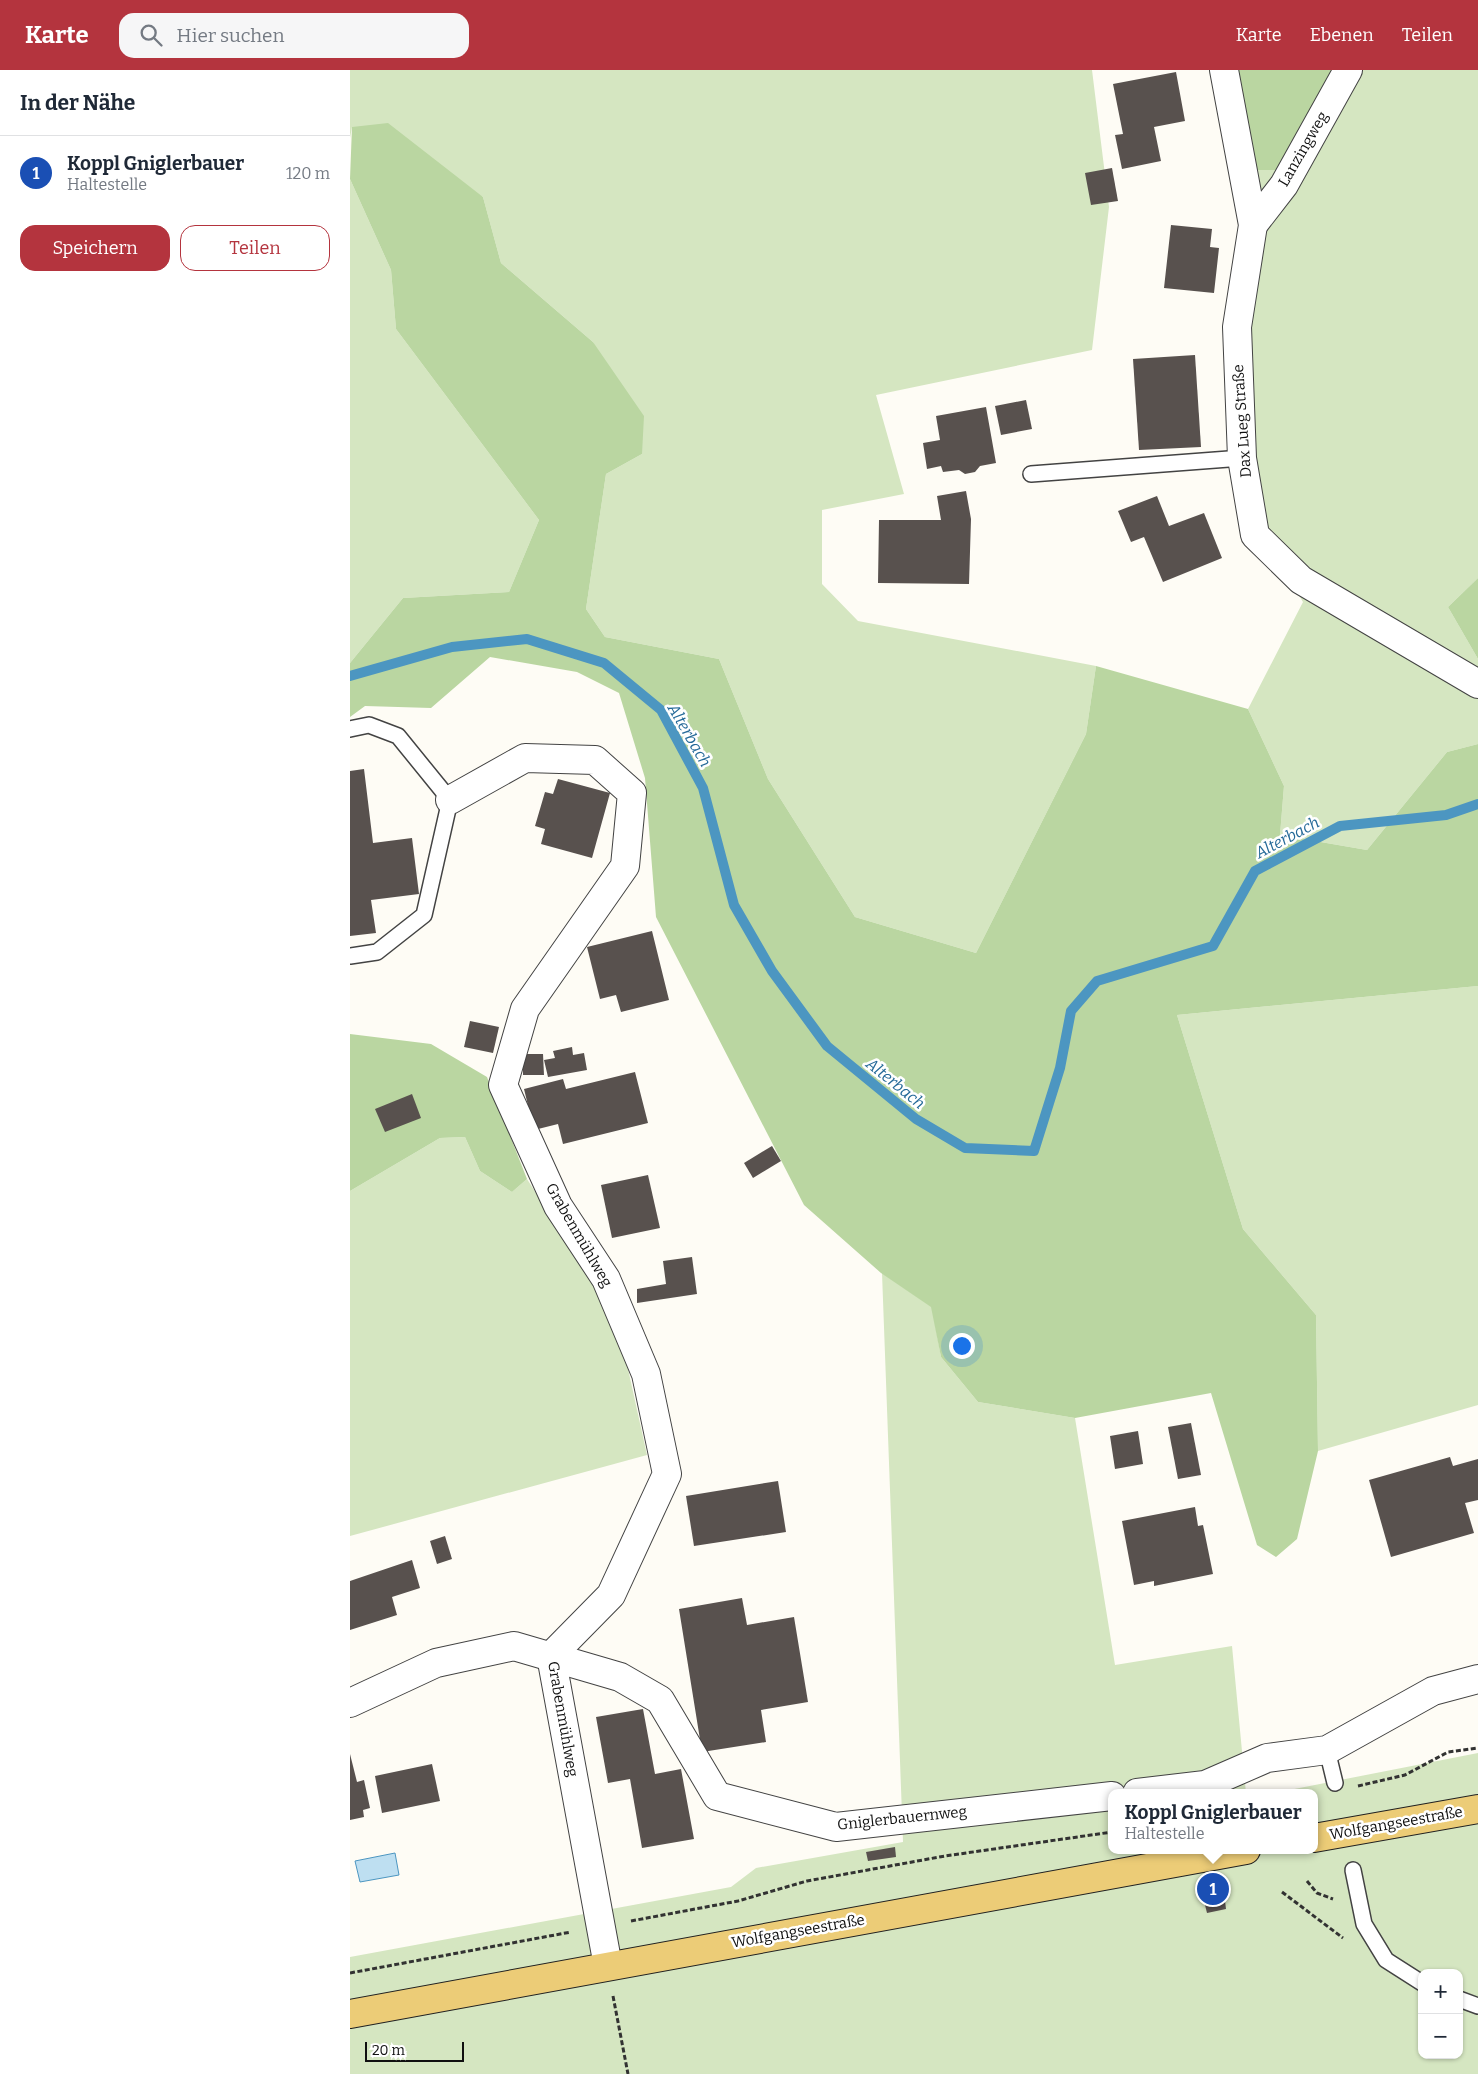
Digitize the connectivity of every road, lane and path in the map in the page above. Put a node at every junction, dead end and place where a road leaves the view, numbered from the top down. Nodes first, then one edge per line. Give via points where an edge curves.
1 (1224, 70) edge
2 (1348, 70) edge
3 (1252, 225) junction
4 (1242, 458) junction
5 (1031, 474) dead end
6 (1478, 684) edge
7 (350, 729) edge
8 (450, 800) junction
9 (350, 956) edge
10 (551, 1656) junction
11 (1478, 1679) edge
12 (350, 1703) edge
13 (1478, 1748) edge
14 (1327, 1750) junction
15 (1334, 1783) dead end
16 (1351, 1788) dead end
17 (1171, 1789) edge
18 (1108, 1796) edge
19 (1478, 1809) edge
20 (1108, 1833) edge
21 (1318, 1837) edge
22 (1224, 1854) edge
23 (1353, 1870) dead end
24 (1282, 1892) dead end
25 (601, 1927) junction
26 (1386, 1960) junction
27 (608, 1966) junction
28 (350, 1973) edge
29 (1418, 1980) edge
30 (1463, 2000) edge
31 (1478, 2006) edge
32 (350, 2014) edge
33 (628, 2074) edge

1 - 3 street, Dax Lueg Straße
2 - 3 street, Lanzingweg via 1284,184
3 - 4 street, Dax Lueg Straße via 1237,326
4 - 5 lane
4 - 6 street, Dax Lueg Straße via 1256,535 1301,580
7 - 8 lane via 369,725 398,736
8 - 9 lane via 424,915 377,952
8 - 10 street, Grabenmühlweg via 525,758 595,760 632,793 625,866 525,1009 503,1085 558,1206 606,1279 646,1374 667,1474 611,1595
10 - 12 street, Gniglerbauernweg via 514,1646 436,1663
10 - 18 street, Gniglerbauernweg via 620,1678 660,1700 717,1796 836,1827
10 - 25 street, Grabenmühlweg
11 - 14 street via 1433,1691
13 - 16 path via 1448,1752 1405,1775
14 - 15 lane
14 - 17 street via 1266,1758 1205,1785
19 - 21 main road, Wolfgangseestraße
20 - 25 path via 945,1856 807,1881 738,1901
22 - 27 main road, Wolfgangseestraße
23 - 26 lane via 1364,1924
24 - 26 path via 1373,1961
25 - 27 street, Grabenmühlweg
25 - 28 path
26 - 29 lane
27 - 32 main road, Wolfgangseestraße
27 - 33 path
30 - 31 lane

